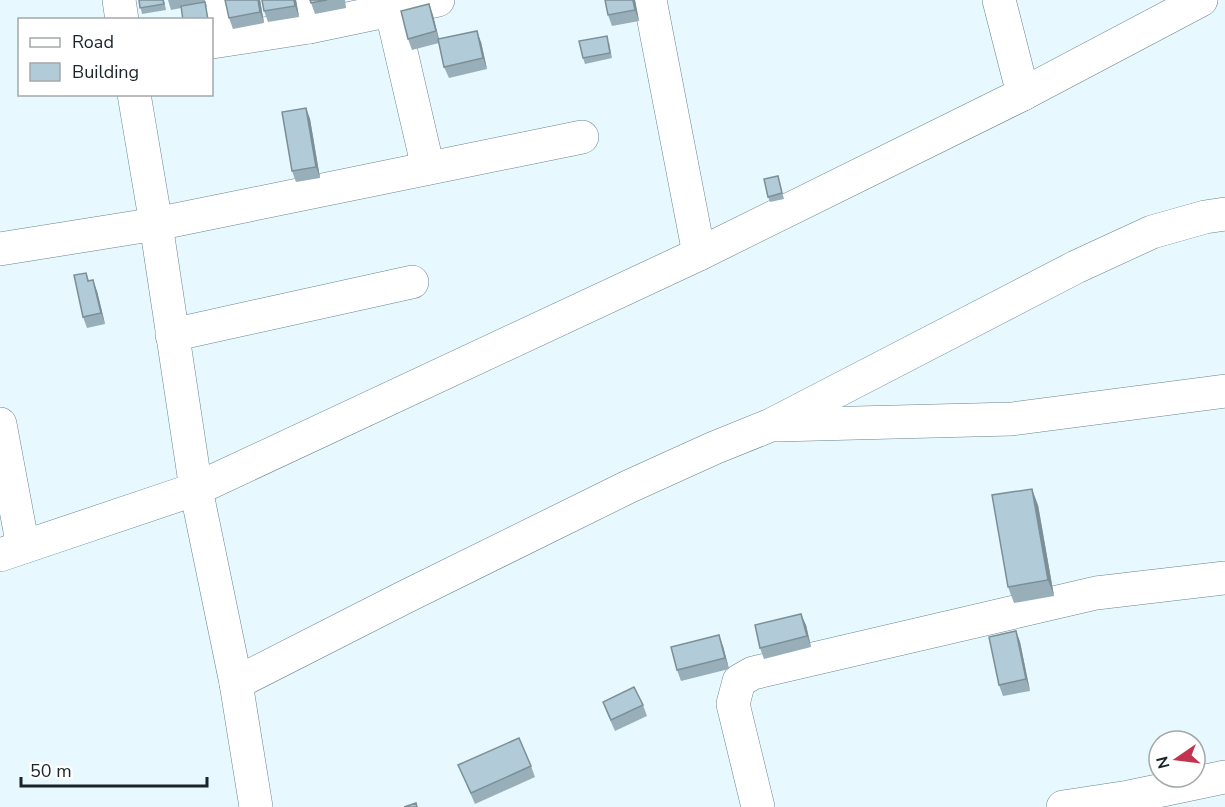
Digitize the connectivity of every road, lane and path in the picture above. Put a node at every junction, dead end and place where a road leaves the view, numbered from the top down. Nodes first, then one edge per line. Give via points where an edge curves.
1 (119, 0) edge
2 (221, 0) edge
3 (438, 0) edge
4 (650, 0) edge
5 (999, 0) edge
6 (1201, 0) edge
7 (390, 5) edge
8 (307, 13) edge
9 (122, 18) edge
10 (220, 41) edge
11 (1023, 94) junction
12 (134, 96) edge
13 (582, 136) dead end
14 (428, 168) junction
15 (1225, 214) edge
16 (156, 224) junction
17 (0, 249) edge
18 (699, 254) junction
19 (412, 282) dead end
20 (172, 335) junction
21 (1225, 391) edge
22 (0, 424) edge
23 (771, 425) junction
24 (196, 489) junction
25 (12, 551) edge
26 (1225, 578) edge
27 (236, 683) junction
28 (1225, 777) edge
29 (256, 807) edge
30 (758, 807) edge
31 (1063, 807) edge

1 - 9 street
2 - 10 street
3 - 7 street
4 - 18 street
5 - 11 street
6 - 11 street
7 - 8 street
7 - 14 street
8 - 10 street
11 - 18 street
12 - 16 street
13 - 14 street
14 - 16 street
15 - 23 street via 1152,231
16 - 17 street
16 - 20 street
18 - 24 street
19 - 20 street
20 - 24 street
21 - 23 street via 1012,419
22 - 25 street
23 - 27 street via 628,487
24 - 25 street
24 - 27 street
26 - 30 street via 1096,593 753,673 739,681 733,704
27 - 29 street
28 - 31 street

